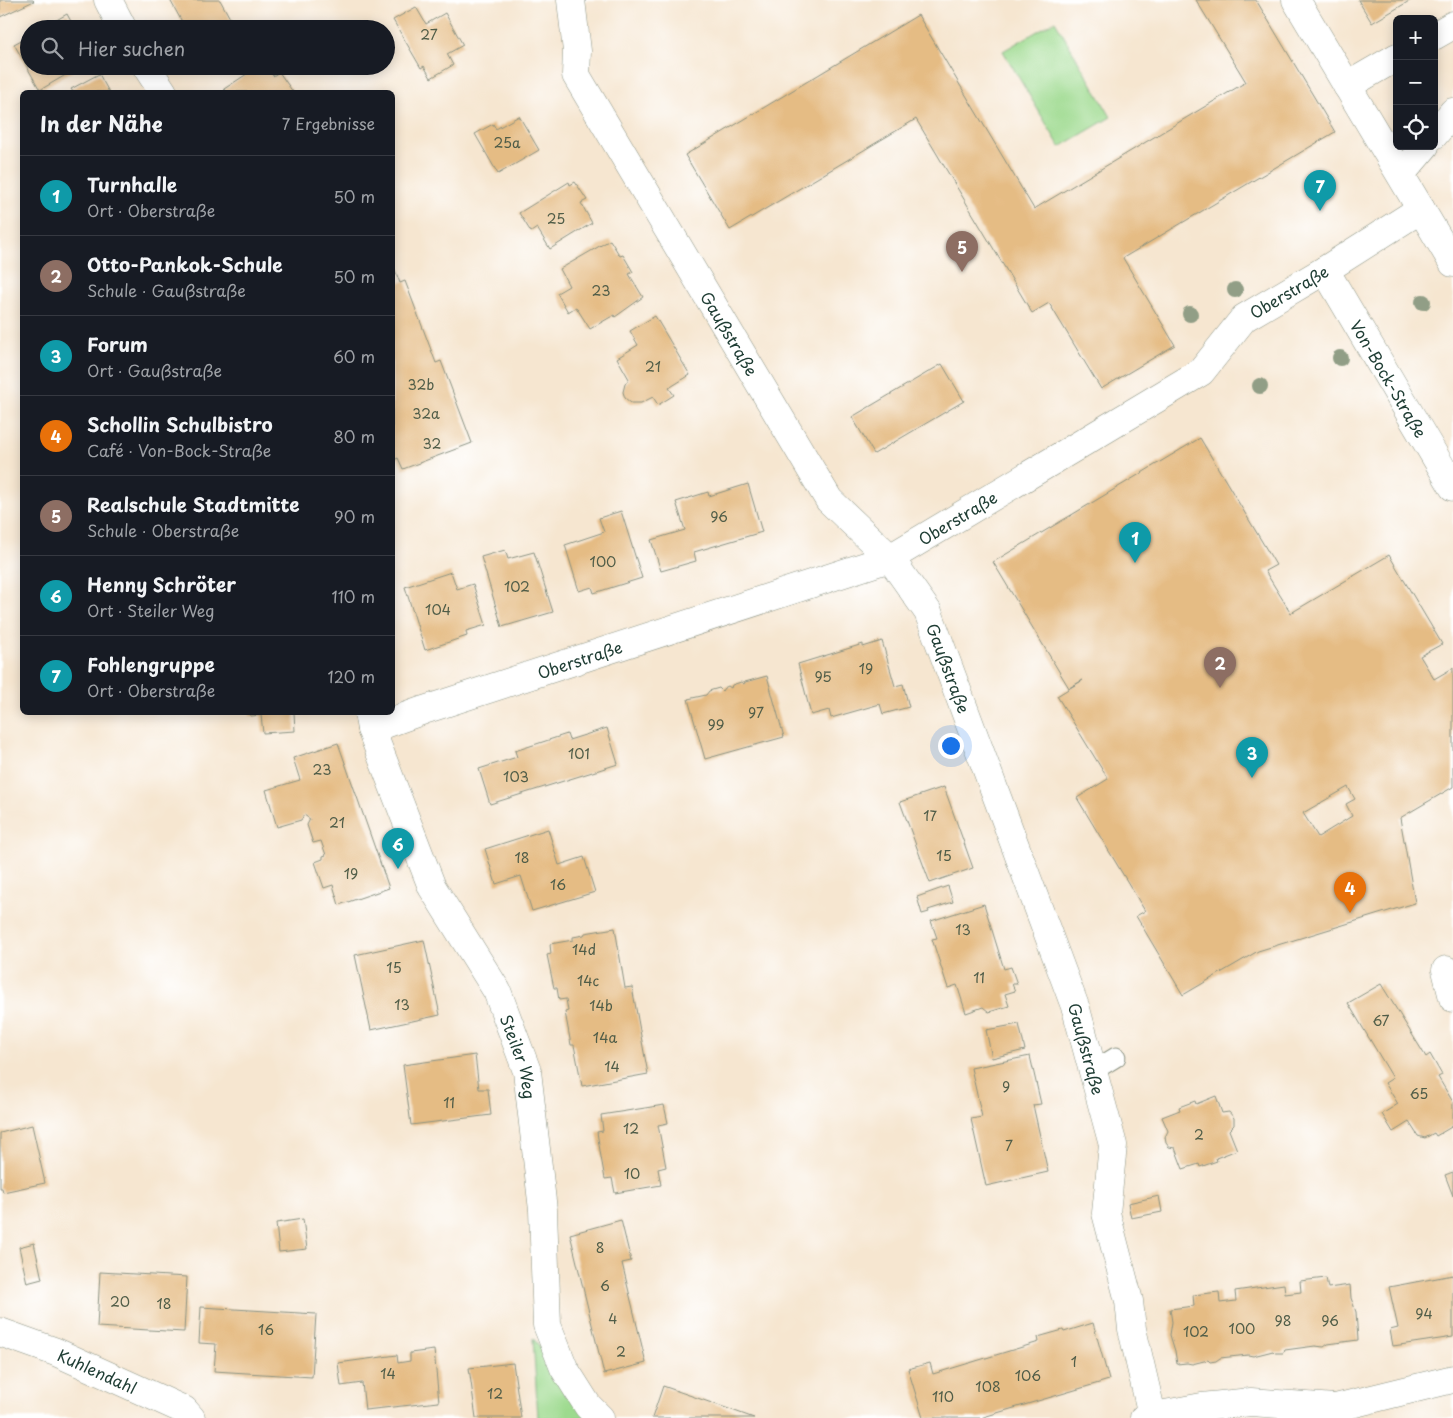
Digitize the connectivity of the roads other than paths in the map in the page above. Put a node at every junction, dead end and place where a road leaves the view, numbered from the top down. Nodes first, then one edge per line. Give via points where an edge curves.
1 (108, 0) edge
2 (571, 0) edge
3 (1296, 0) edge
4 (118, 20) edge
5 (1453, 25) edge
6 (1438, 34) edge
7 (1393, 59) edge
8 (152, 75) edge
9 (1347, 86) junction
10 (162, 90) edge
11 (1453, 112) edge
12 (1438, 130) edge
13 (1422, 150) edge
14 (1401, 174) junction
15 (1421, 209) junction
16 (1453, 263) edge
17 (1325, 270) junction
18 (1453, 486) edge
19 (890, 558) junction
20 (370, 721) edge
21 (1446, 970) dead end
22 (1453, 998) edge
23 (1116, 1056) dead end
24 (1093, 1071) junction
25 (0, 1332) edge
26 (1453, 1380) edge
27 (1326, 1413) edge
28 (1148, 1417) edge
29 (191, 1418) edge
30 (600, 1418) edge

1 - 4 street
2 - 19 street, Gaußstraße via 577,51 576,75 829,500
3 - 9 street
5 - 6 street
7 - 9 street
8 - 10 street
9 - 14 street
11 - 12 street
13 - 14 street
14 - 15 street
15 - 16 street
15 - 17 street, Oberstraße
17 - 18 street, Von-Bock-Straße
17 - 19 street, Oberstraße via 1244,318 1201,372
19 - 20 street, Oberstraße via 442,704
19 - 24 street, Gaußstraße via 928,612 1076,1009
20 - 30 street, Steiler Weg via 432,887 497,991 527,1071 544,1210 547,1325 564,1368 588,1406
21 - 22 street
23 - 24 lane
24 - 28 street, Gaußstraße via 1113,1145 1106,1213 1129,1301
25 - 29 street, Kuhlendahl via 56,1352 184,1410
26 - 27 street
27 - 28 street via 1251,1402

